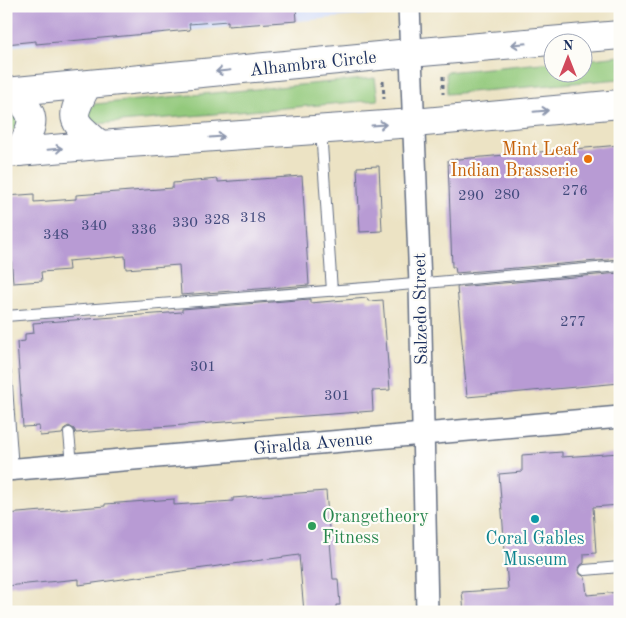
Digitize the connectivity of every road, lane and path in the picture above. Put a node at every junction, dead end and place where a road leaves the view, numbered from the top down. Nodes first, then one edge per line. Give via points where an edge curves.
1 (409, 6) edge
2 (620, 35) edge
3 (410, 53) junction
4 (442, 73) dead end
5 (383, 81) dead end
6 (87, 84) junction
7 (10, 92) edge
8 (443, 94) dead end
9 (384, 99) dead end
10 (620, 104) edge
11 (414, 123) junction
12 (321, 129) junction
13 (100, 145) junction
14 (12, 153) edge
15 (620, 266) edge
16 (420, 284) junction
17 (332, 291) junction
18 (6, 316) edge
19 (6, 372) edge
20 (620, 417) edge
21 (69, 433) dead end
22 (422, 434) junction
23 (72, 464) junction
24 (10, 469) edge
25 (620, 566) edge
26 (585, 570) dead end
27 (427, 612) edge

1 - 3 street, Salzedo Street
2 -> 3 street, Alhambra Circle
3 -> 6 street, Alhambra Circle
3 - 11 street, Salzedo Street
4 - 8 path
5 - 9 path
6 - 7 street, Alhambra Circle
6 - 13 street via 74,117 80,128
7 - 14 street via 28,108 32,118 29,132
11 -> 10 street
12 -> 11 street
11 - 16 street, Salzedo Street
13 -> 12 street
12 - 17 lane
14 -> 13 street
15 - 16 lane
16 - 17 lane
16 - 22 street, Salzedo Street
17 - 18 lane
19 - 24 lane
20 - 22 street, Giralda Avenue
21 - 23 lane
22 - 23 street, Giralda Avenue
22 - 27 street, Salzedo Street
23 - 24 street, Giralda Avenue
25 - 26 lane

